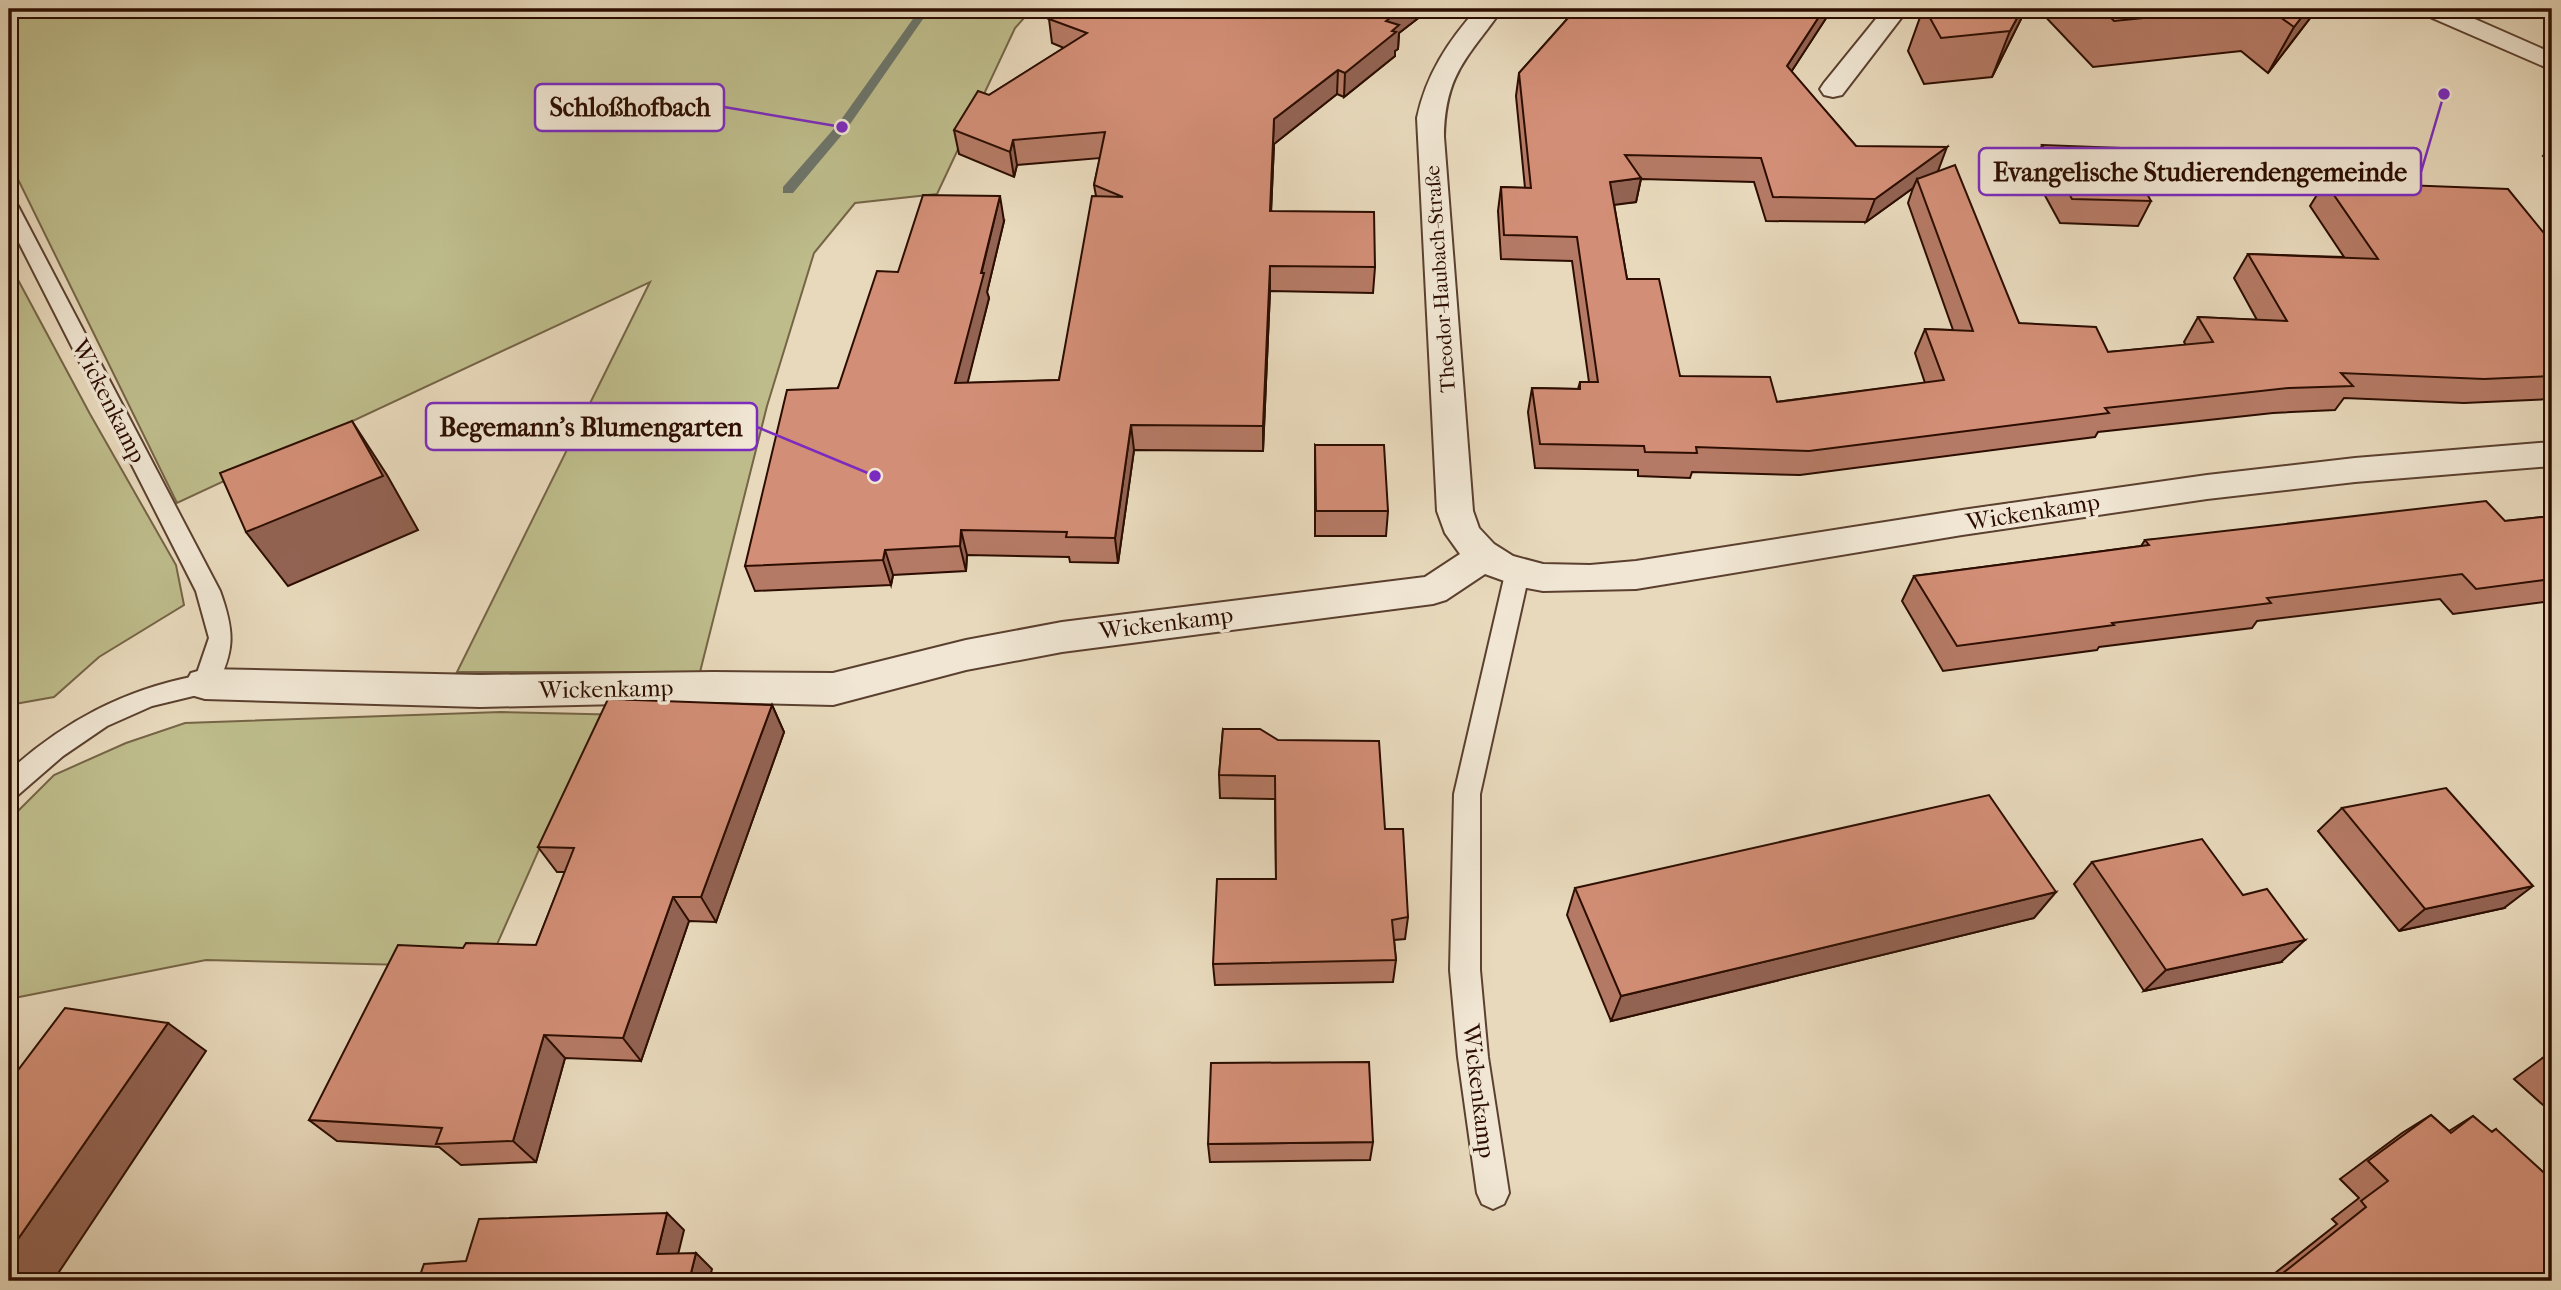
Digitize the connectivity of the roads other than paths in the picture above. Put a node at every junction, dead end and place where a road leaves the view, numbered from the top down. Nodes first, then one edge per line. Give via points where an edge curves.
1 (1490, 9) edge
2 (1896, 9) edge
3 (2432, 9) edge
4 (2552, 42) edge
5 (2525, 48) junction
6 (2552, 62) edge
7 (1833, 89) dead end
8 (9, 206) edge
9 (2552, 454) edge
10 (1484, 557) junction
11 (1517, 574) junction
12 (205, 684) junction
13 (9, 787) edge
14 (1493, 1193) dead end

1 - 10 street, Theodor-Haubach-Straße via 1462,40 1437,85 1430,126 1455,511 1464,535
2 - 7 street
3 - 5 street
4 - 5 street
5 - 6 street
8 - 12 lane, Wickenkamp via 208,591 222,630 220,651
9 - 11 street, Wickenkamp via 2291,477 2059,507 1636,575 1576,579
10 - 11 street, Wickenkamp
10 - 12 street, Wickenkamp via 1433,590 1062,637 966,655 834,689 481,691
11 - 14 lane, Wickenkamp via 1467,794 1465,970 1472,1057
12 - 13 lane via 146,696 115,708 70,735

